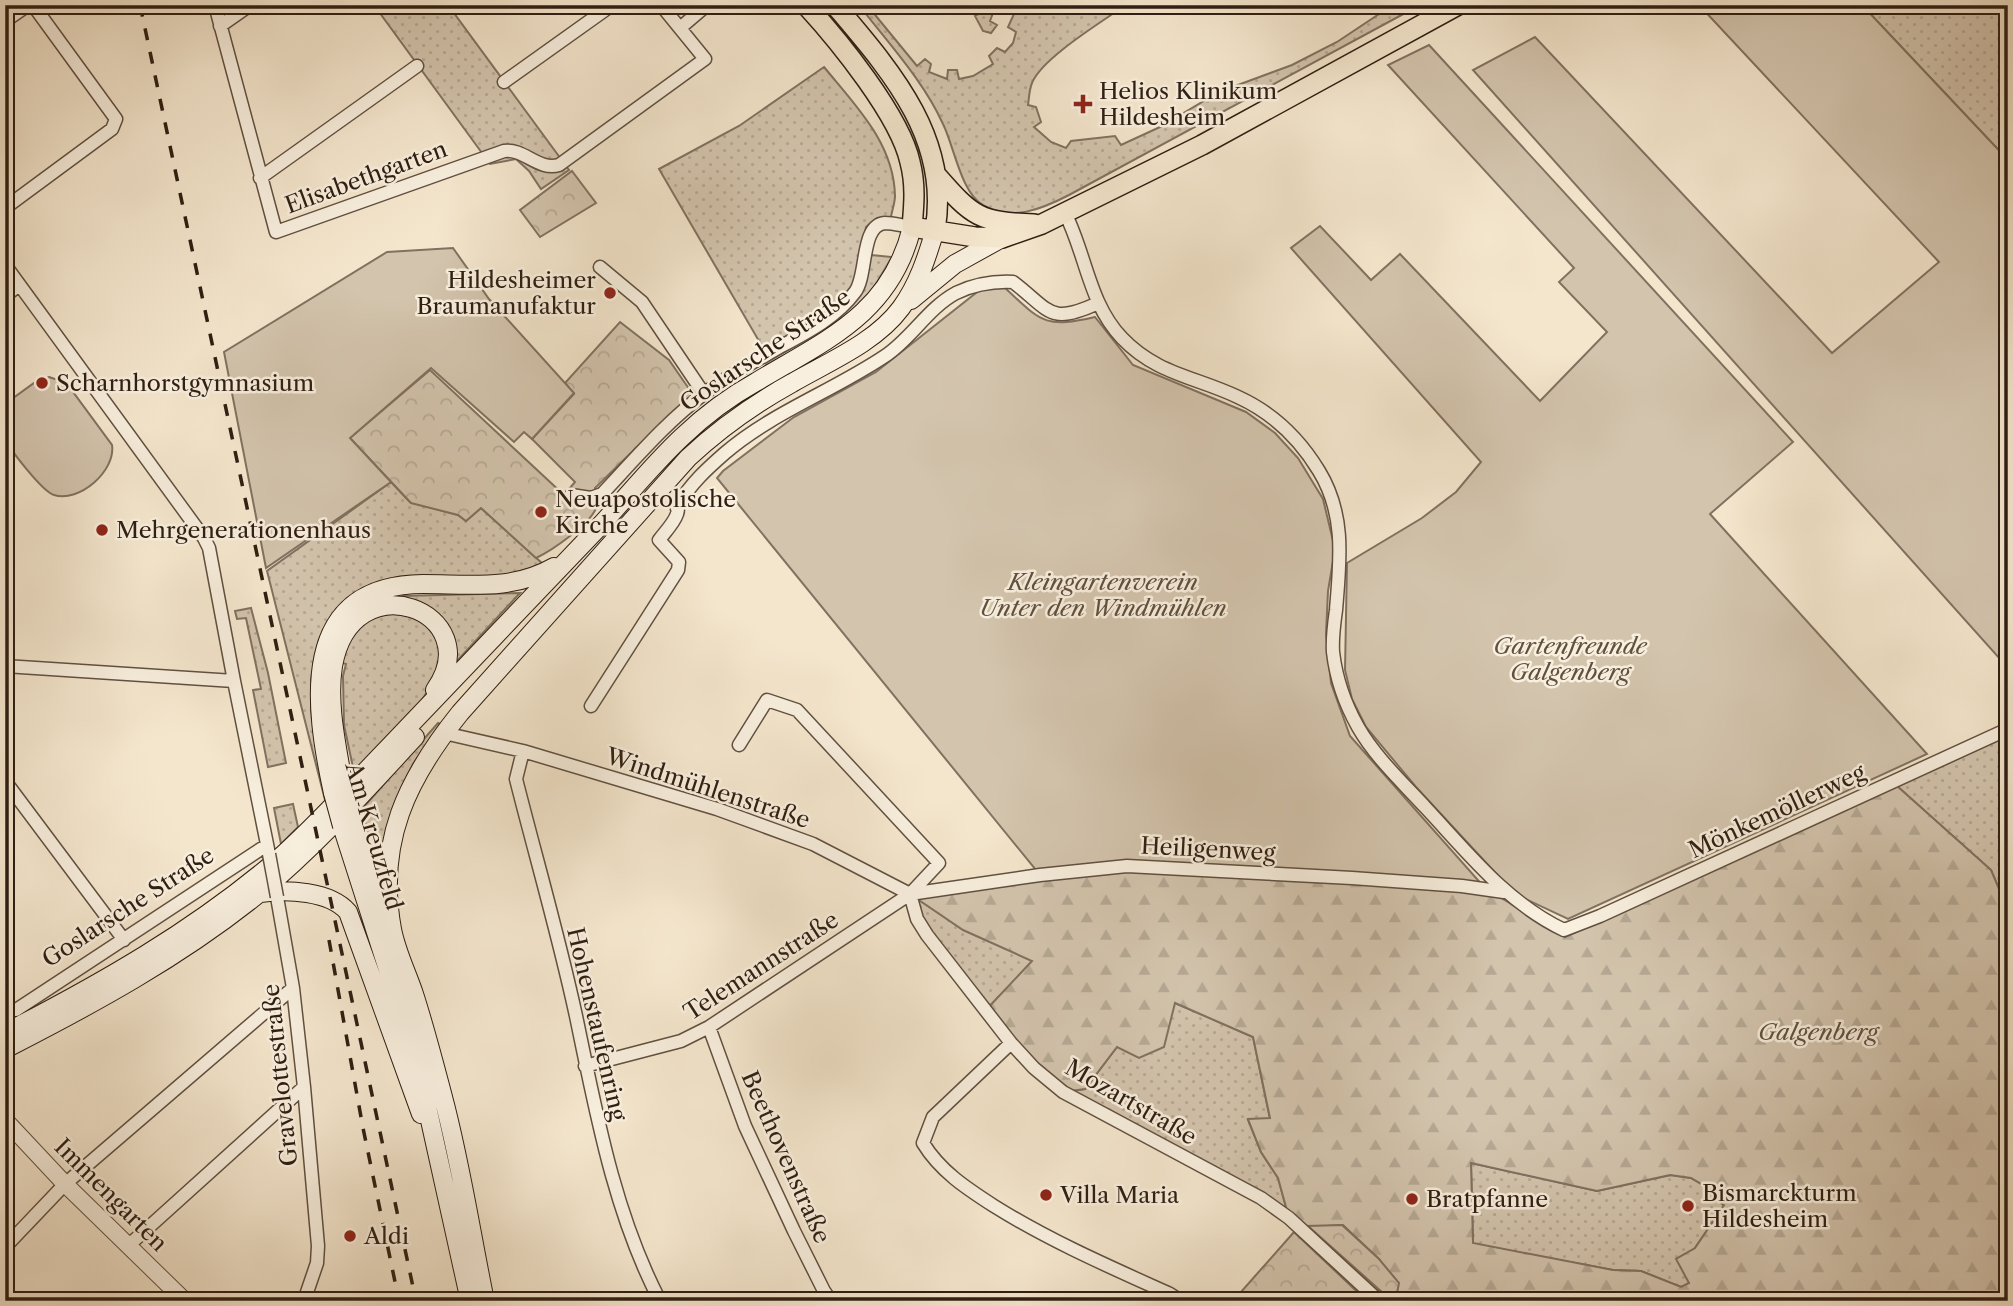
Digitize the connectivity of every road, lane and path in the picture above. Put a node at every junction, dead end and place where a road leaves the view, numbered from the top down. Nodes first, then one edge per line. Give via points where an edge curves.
1 (31, 5) edge
2 (215, 5) edge
3 (250, 5) edge
4 (612, 5) edge
5 (661, 5) edge
6 (707, 5) edge
7 (806, 5) edge
8 (835, 5) edge
9 (1126, 5) edge
10 (1154, 5) edge
11 (1458, 5) edge
12 (5, 21) edge
13 (220, 26) junction
14 (680, 28) junction
15 (416, 66) dead end
16 (505, 82) dead end
17 (937, 176) junction
18 (260, 178) junction
19 (5, 208) edge
20 (1065, 213) junction
21 (1042, 224) junction
22 (912, 227) junction
23 (934, 230) junction
24 (1002, 238) junction
25 (5, 265) edge
26 (600, 267) dead end
27 (19, 285) junction
28 (5, 296) edge
29 (1098, 303) junction
30 (900, 309) junction
31 (704, 394) junction
32 (663, 485) junction
33 (571, 495) dead end
34 (678, 506) junction
35 (614, 541) junction
36 (566, 560) junction
37 (5, 666) edge
38 (234, 681) junction
39 (592, 706) dead end
40 (411, 724) junction
41 (2008, 729) edge
42 (444, 733) junction
43 (739, 745) dead end
44 (523, 751) junction
45 (5, 781) edge
46 (348, 788) junction
47 (347, 821) junction
48 (268, 850) junction
49 (1504, 892) junction
50 (257, 894) junction
51 (910, 894) junction
52 (392, 932) junction
53 (124, 940) junction
54 (293, 988) junction
55 (16, 1010) dead end
56 (709, 1027) junction
57 (5, 1032) edge
58 (1011, 1043) junction
59 (5, 1049) edge
60 (585, 1066) junction
61 (304, 1087) junction
62 (5, 1120) edge
63 (438, 1152) junction
64 (65, 1184) junction
65 (129, 1245) junction
66 (5, 1247) edge
67 (180, 1299) edge
68 (304, 1301) edge
69 (470, 1301) edge
70 (485, 1301) edge
71 (660, 1301) edge
72 (831, 1301) edge
73 (1181, 1301) edge
74 (1379, 1301) edge

1 - 12 street
1 - 19 street via 116,119 112,129
2 - 13 street, Elisabethgarten
3 - 13 street
4 - 16 street
5 - 14 street
6 - 14 street
7 - 22 main road via 859,71 905,144 915,194
8 - 17 main road via 909,102 927,139
9 - 10 street
11 - 20 main road via 1202,145
13 - 18 street, Elisabethgarten
14 - 18 street, Elisabethgarten via 705,59 550,167 510,150 276,232
15 - 18 street, Elisabethgarten
17 - 21 main road via 972,212 992,221
17 - 23 main road
20 - 21 main road
20 - 29 street
21 - 24 main road
22 - 23 main road
22 - 31 street via 876,226 868,238 858,289 844,307
22 - 36 main road, Goslarsche Straße via 891,279 861,316 699,422
23 - 24 main road
23 - 30 main road via 915,285
24 - 30 main road via 949,268
25 - 27 street, Gravelottestraße
26 - 31 street via 642,302
27 - 28 street
27 - 38 street, Gravelottestraße via 204,538
29 - 34 street via 1059,315 1013,282 980,283 965,289 937,307 885,356 786,411 726,452
29 - 49 street via 1120,337 1139,354 1160,368 1262,409 1286,427 1306,451 1321,473 1338,522 1341,556 1333,650 1347,707 1371,746
30 - 32 main road via 865,340 725,426
31 - 33 street via 672,420 603,494 590,498
32 - 34 street
32 - 35 main road
34 - 39 street via 659,540 678,562 678,570
35 - 42 main road, Am Kreuzfeld
35 - 46 main road via 598,549 534,608
36 - 40 main road, Goslarsche Straße
36 - 46 main road, Am Kreuzfeld via 517,582 393,587 346,610 328,639 319,680 320,724
37 - 38 street
38 - 48 street, Gravelottestraße
40 - 46 main road
40 - 46 main road via 446,671 447,644 437,625 419,609 398,603 376,607 351,624 334,664 334,726
41 - 49 street, Mönkemöllerweg via 1564,930 1540,919
42 - 44 street, Windmühlenstraße
42 - 52 main road, Am Kreuzfeld via 415,777 398,816 389,874
43 - 51 street via 766,701 797,710 939,863
44 - 51 street, Windmühlenstraße via 717,809 813,844
44 - 60 street, Hohenstaufenring via 516,779
45 - 53 street
46 - 47 main road, bridge
46 - 50 main road via 300,858
46 - 57 main road via 278,859 205,917 94,987
47 - 52 main road
47 - 63 main road, Am Kreuzfeld via 416,1057
48 - 53 street, Goslarsche Straße
48 - 54 street, Gravelottestraße, bridge
49 - 51 street, Heiligenweg via 1127,866
50 - 59 main road via 138,978
50 - 63 main road via 320,895 348,912
51 - 56 street, Telemannstraße
51 - 58 street, Mozartstraße via 927,935
52 - 70 main road, Am Kreuzfeld via 444,1100
53 - 55 street, Goslarsche Straße
54 - 61 street, Gravelottestraße
54 - 64 street
56 - 60 street, Telemannstraße via 681,1041
56 - 72 street, Beethovenstraße via 745,1126
58 - 73 street via 933,1117 923,1143 933,1160 960,1184 1023,1224
58 - 74 street, Mozartstraße via 1063,1092 1289,1218
60 - 71 street, Hohenstaufenring via 628,1226
61 - 65 street
61 - 68 street, Gravelottestraße via 318,1255
62 - 64 street, Immengarten
63 - 69 main road, Am Kreuzfeld
64 - 65 street, Immengarten
64 - 66 street
65 - 67 street, Immengarten

